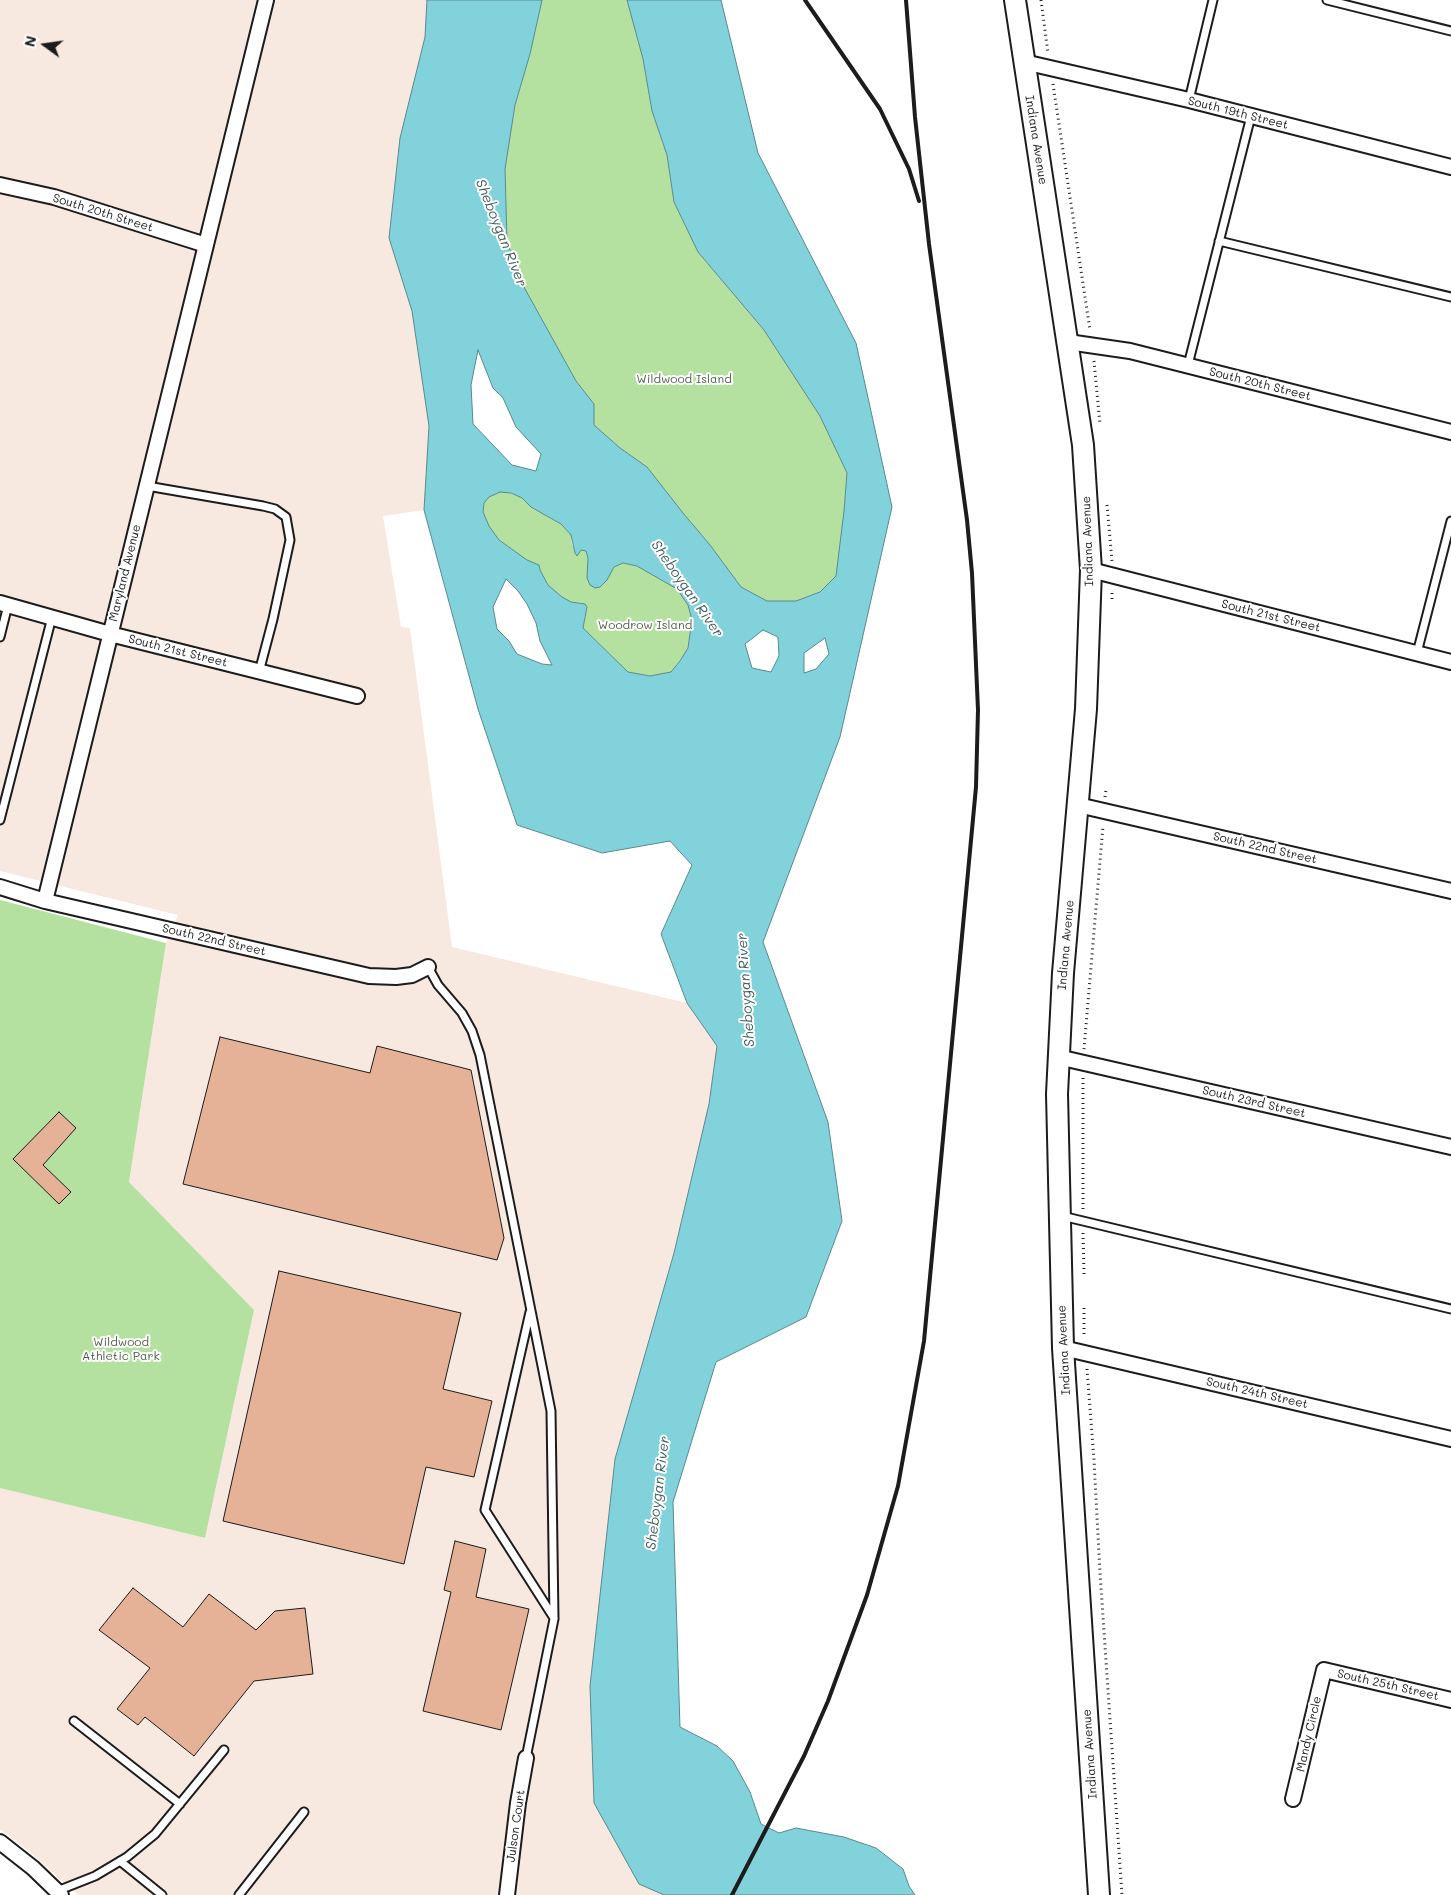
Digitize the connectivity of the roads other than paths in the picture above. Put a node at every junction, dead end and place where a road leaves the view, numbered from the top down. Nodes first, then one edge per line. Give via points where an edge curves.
1 (266, 0) edge
2 (1015, 0) edge
3 (1213, 0) edge
4 (1327, 0) edge
5 (1451, 31) edge
6 (1024, 62) junction
7 (1189, 100) junction
8 (1251, 116) junction
9 (1451, 167) edge
10 (0, 185) edge
11 (1220, 241) junction
12 (206, 245) junction
13 (1451, 297) edge
14 (1068, 342) junction
15 (1188, 365) junction
16 (1451, 432) edge
17 (147, 486) junction
18 (1451, 521) edge
19 (1091, 570) junction
20 (4, 604) edge
21 (52, 617) junction
22 (110, 634) junction
23 (0, 637) edge
24 (1417, 653) junction
25 (1451, 662) edge
26 (259, 672) junction
27 (357, 696) dead end
28 (1078, 805) junction
29 (0, 820) edge
30 (0, 887) edge
31 (1451, 891) edge
32 (45, 901) junction
33 (428, 967) joint
34 (1058, 1057) junction
35 (1451, 1147) edge
36 (1060, 1216) junction
37 (531, 1309) junction
38 (1451, 1309) edge
39 (1063, 1348) junction
40 (1451, 1439) edge
41 (554, 1619) junction
42 (1324, 1670) joint
43 (1451, 1700) edge
44 (74, 1721) dead end
45 (224, 1750) dead end
46 (526, 1758) joint
47 (1293, 1799) dead end
48 (180, 1804) junction
49 (304, 1812) dead end
50 (0, 1842) edge
51 (120, 1861) junction
52 (59, 1893) edge
53 (162, 1895) edge
54 (239, 1895) edge
55 (507, 1895) edge
56 (1099, 1895) edge

1 - 12 street, Maryland Avenue
2 - 6 main road, Indiana Avenue
3 - 7 lane
4 - 5 lane
6 - 7 street, South 19th Street
6 - 14 main road, Indiana Avenue
7 - 8 street, South 19th Street
8 - 9 street, South 19th Street
8 - 11 lane
10 - 12 street, South 20th Street via 54,197
11 - 13 lane
11 - 15 lane
12 - 17 street, Maryland Avenue
14 - 15 street, South 20th Street via 1130,351
14 - 19 main road, Indiana Avenue via 1083,444
15 - 16 street, South 20th Street
17 - 22 street, Maryland Avenue
17 - 26 lane via 263,506 286,517 290,540
18 - 24 lane
19 - 24 street, South 21st Street
19 - 28 main road, Indiana Avenue via 1086,709
20 - 21 street, South 21st Street
20 - 23 lane
21 - 22 street, South 21st Street
21 - 29 lane
22 - 26 street, South 21st Street
22 - 32 street, Maryland Avenue
24 - 25 street, South 21st Street
26 - 27 street, South 21st Street
28 - 31 street, South 22nd Street
28 - 34 main road, Indiana Avenue
30 - 32 street, South 22nd Street
32 - 33 street, South 22nd Street via 369,976 412,975
33 - 37 lane via 438,985 462,1013 480,1055
34 - 35 street, South 23rd Street
34 - 36 main road, Indiana Avenue
36 - 38 lane
36 - 39 main road, Indiana Avenue
37 - 41 lane via 551,1412
37 - 41 lane via 484,1510
39 - 40 street, South 24th Street
39 - 56 main road, Indiana Avenue
41 - 46 lane
42 - 43 street, South 25th Street
42 - 47 street, Mandy Circle
44 - 48 lane
45 - 48 lane
46 - 55 street, Julson Court
48 - 51 lane via 155,1834
49 - 54 lane
50 - 52 street
51 - 52 lane
51 - 53 lane

